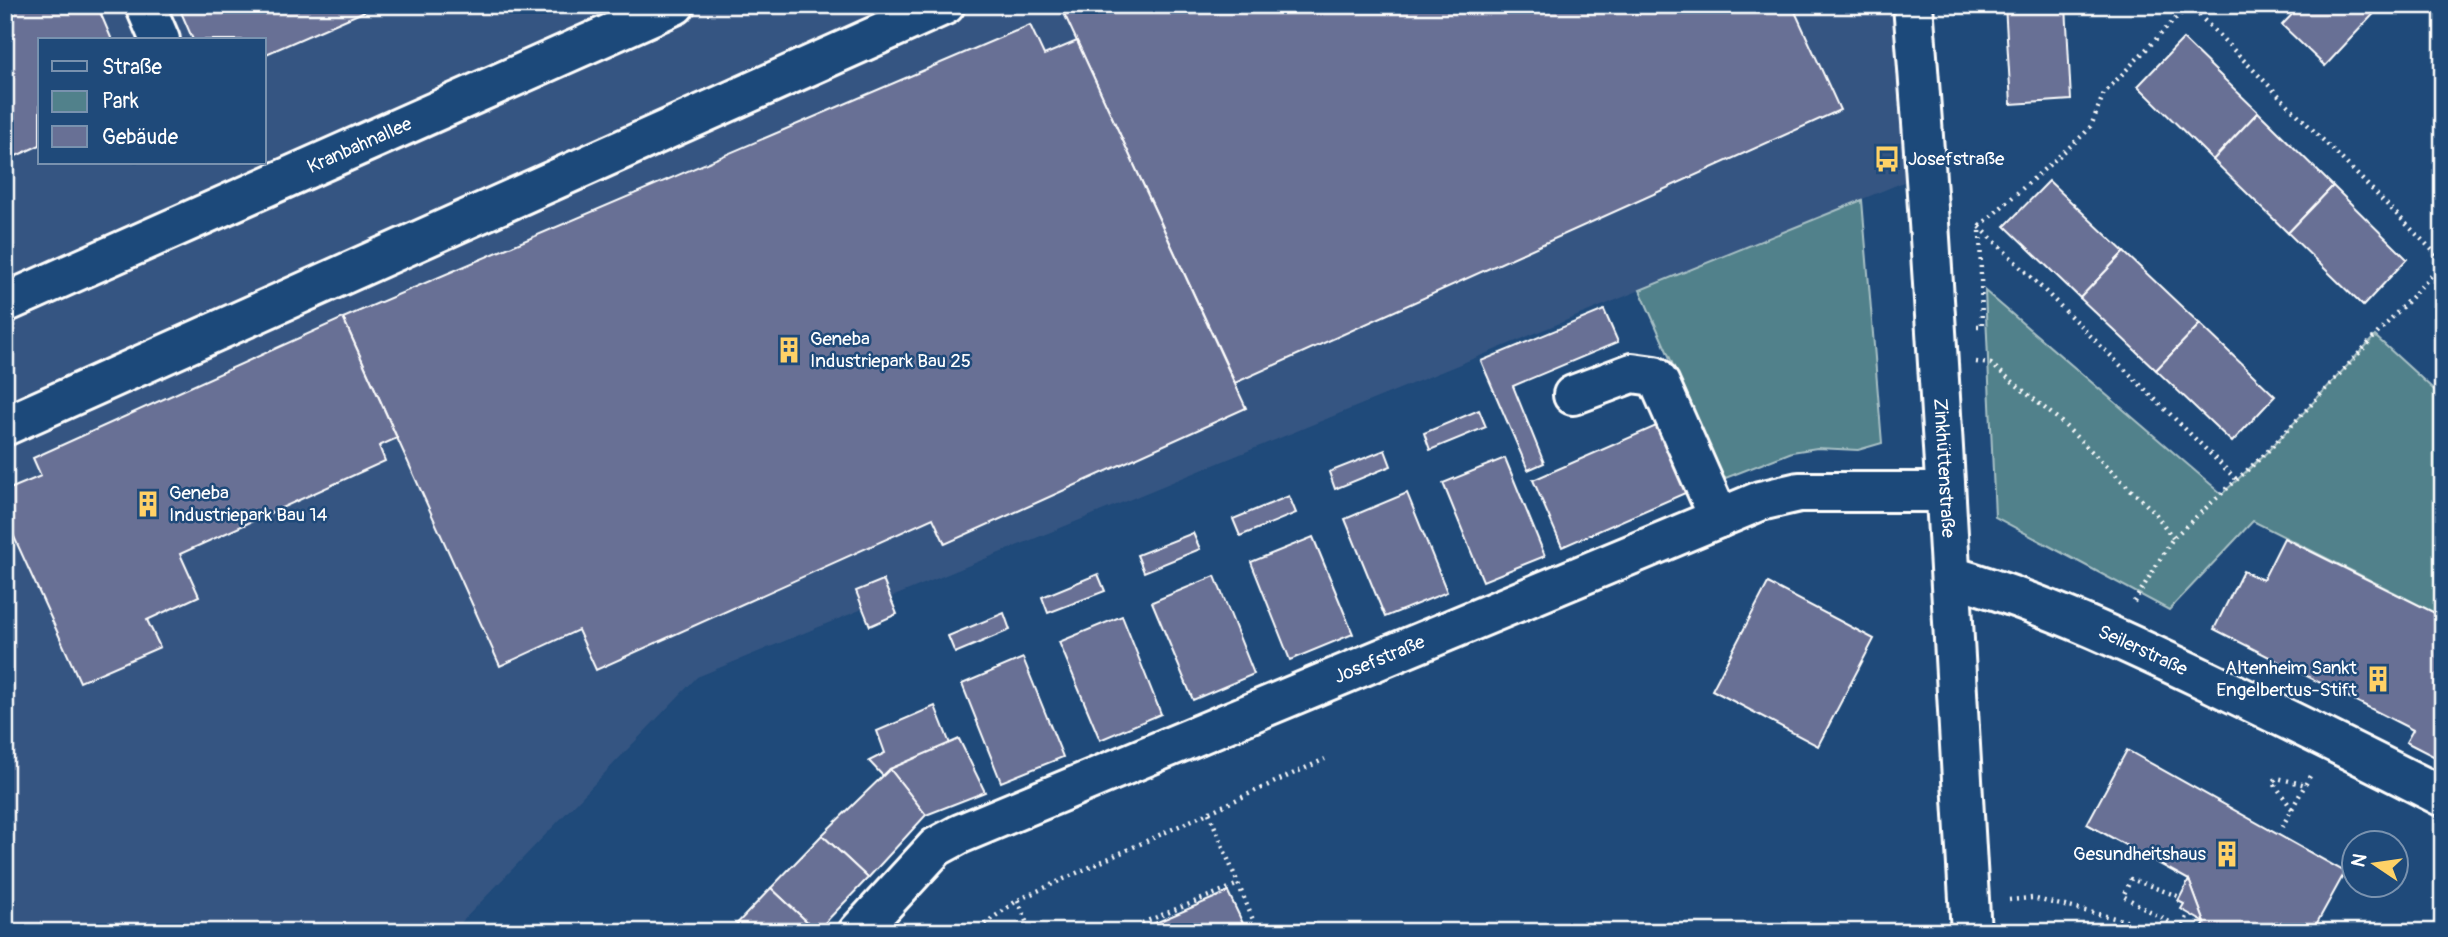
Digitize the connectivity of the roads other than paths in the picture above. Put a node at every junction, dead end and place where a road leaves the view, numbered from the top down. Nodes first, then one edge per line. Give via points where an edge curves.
1 (145, 5) edge
2 (675, 5) edge
3 (945, 5) edge
4 (1913, 5) edge
5 (159, 38) edge
6 (5, 303) edge
7 (1573, 395) dead end
8 (5, 426) edge
9 (1945, 492) junction
10 (1720, 518) junction
11 (1951, 576) junction
12 (2443, 797) edge
13 (1970, 918) edge
14 (858, 932) edge

1 - 5 street
2 - 6 street, Kranbahnallee
3 - 8 street
4 - 9 street, Zinkhüttenstraße
7 - 10 street via 1632,373 1654,376
9 - 10 street, Josefstraße via 1799,492 1760,501
9 - 11 street, Zinkhüttenstraße
10 - 14 street, Josefstraße via 960,834 936,847
11 - 12 street, Seilerstraße via 2113,635
11 - 13 street, Zinkhüttenstraße

